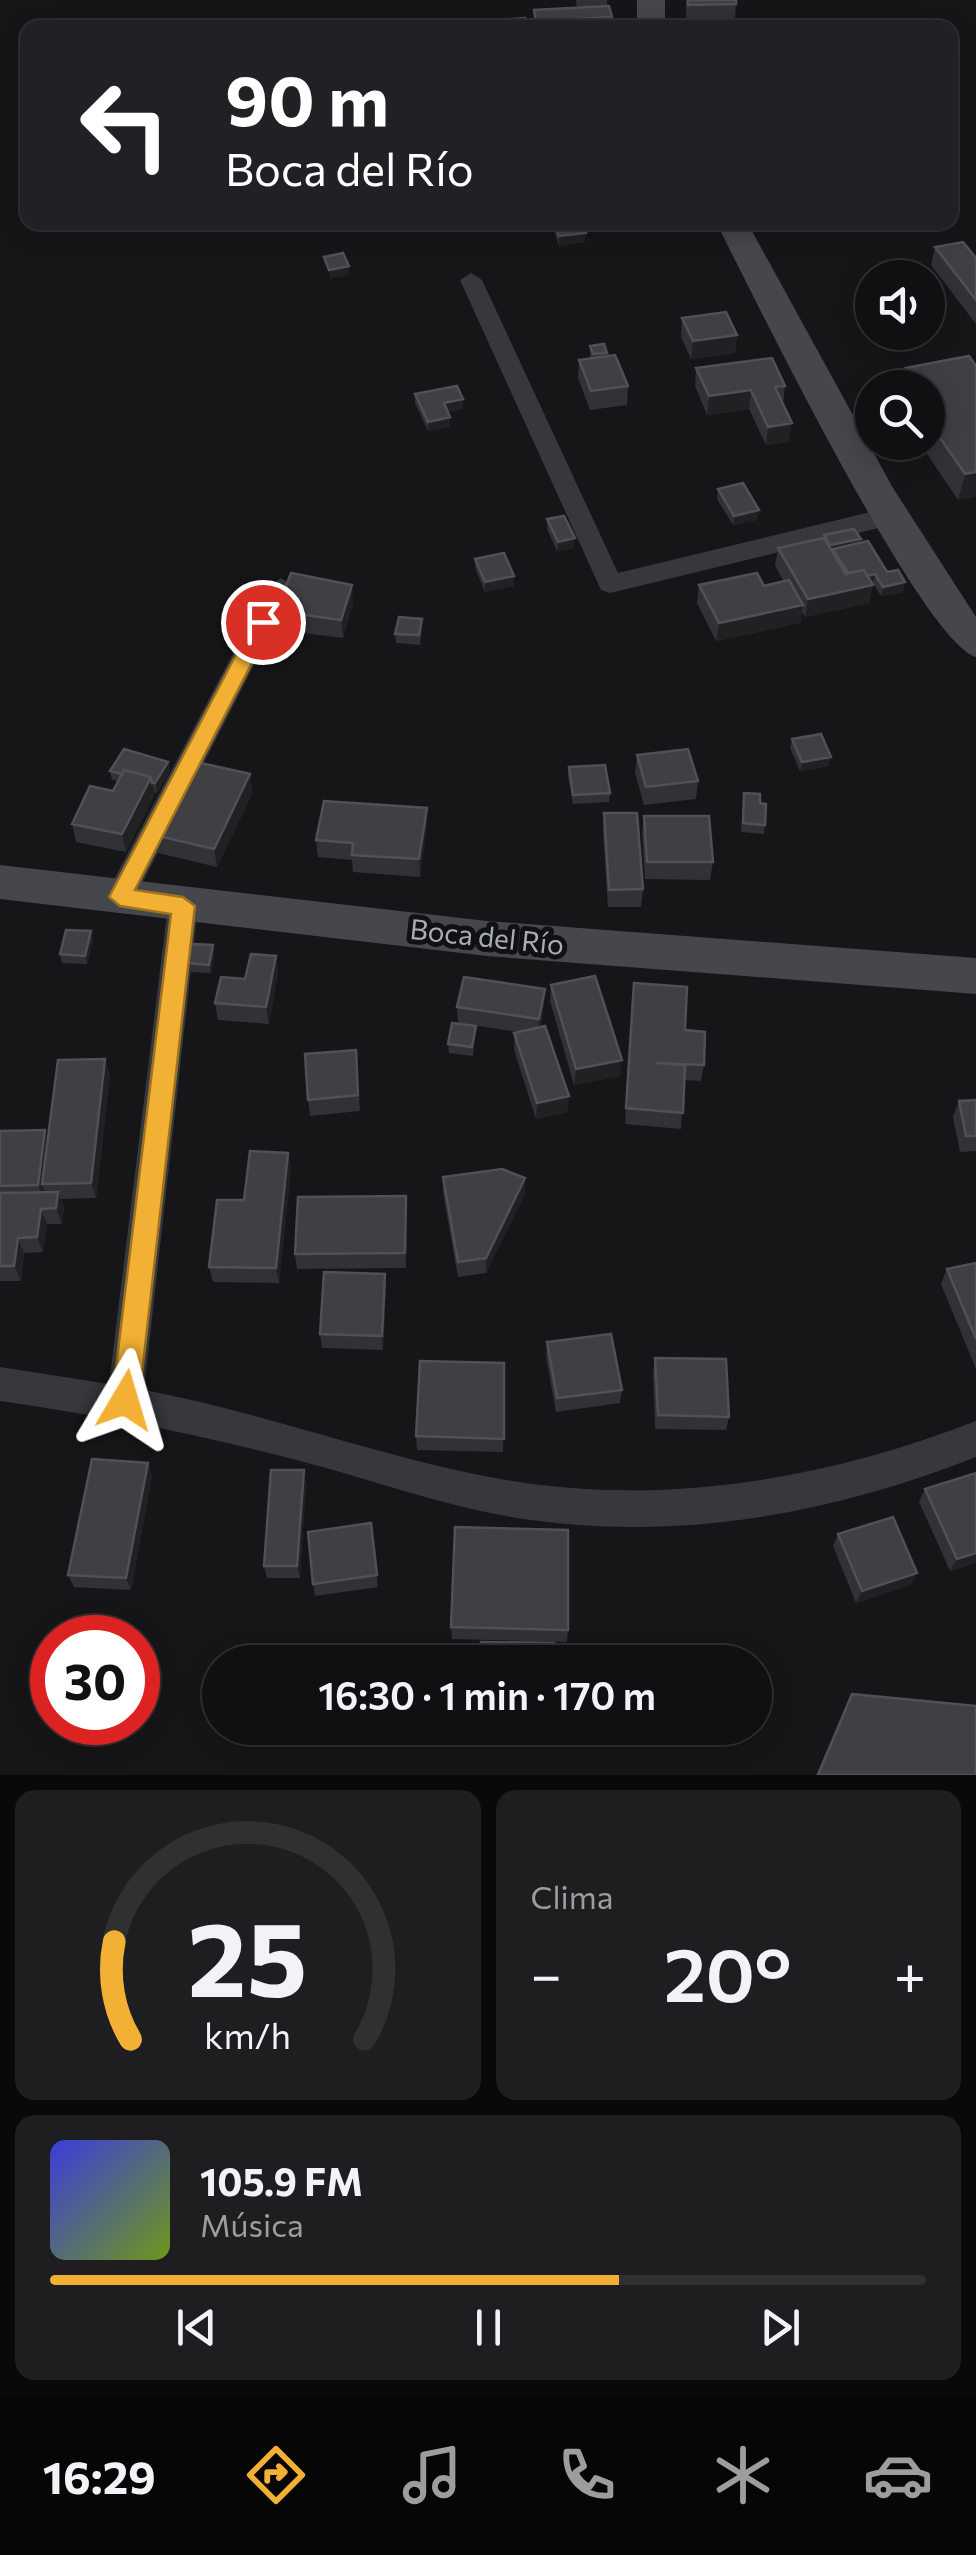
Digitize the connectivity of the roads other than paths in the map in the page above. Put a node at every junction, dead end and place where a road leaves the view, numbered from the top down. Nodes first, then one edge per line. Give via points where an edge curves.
1 (735, 230) edge
2 (471, 280) dead end
3 (891, 516) junction
4 (281, 587) edge
5 (976, 642) edge
6 (0, 882) edge
7 (120, 897) junction
8 (183, 906) junction
9 (976, 976) edge
10 (0, 1384) edge
11 (125, 1400) junction
12 (976, 1440) edge

1 - 3 main road
2 - 3 street via 610,584
3 - 5 main road
4 - 7 street
6 - 7 main road, Boca del Río
7 - 8 main road, Boca del Río
8 - 9 main road, Boca del Río via 778,966
8 - 11 street
10 - 11 street
11 - 12 street via 529,1502 637,1510 759,1502

